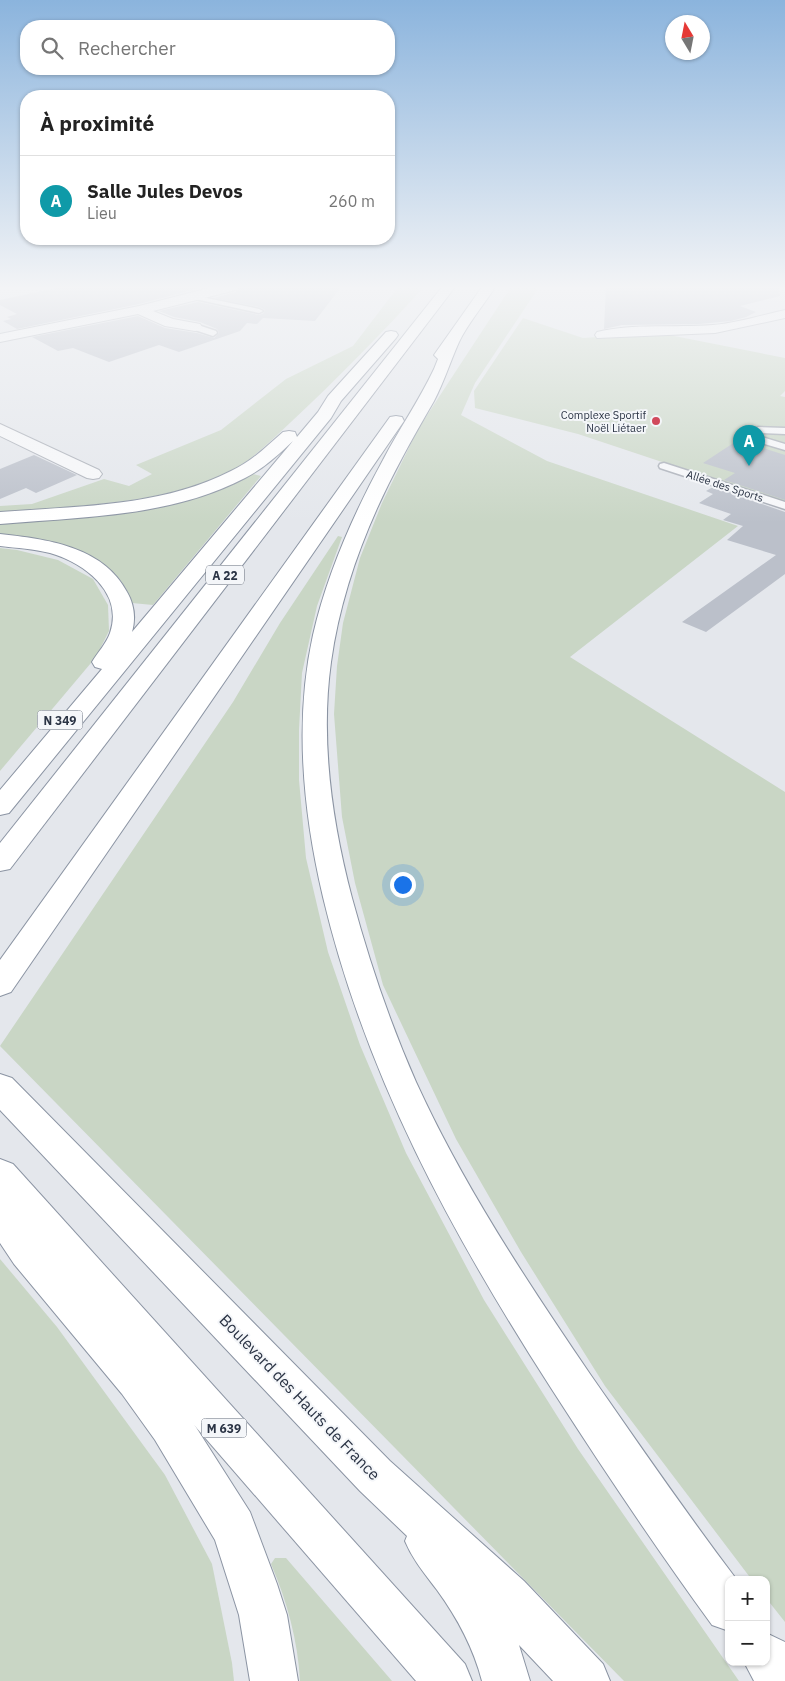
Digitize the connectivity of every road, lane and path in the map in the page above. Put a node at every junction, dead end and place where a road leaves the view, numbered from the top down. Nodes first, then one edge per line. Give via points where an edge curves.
1 (364, 365) edge
2 (388, 365) edge
3 (434, 365) edge
4 (442, 365) edge
5 (334, 399) junction
6 (0, 429) edge
7 (785, 431) edge
8 (785, 447) edge
9 (664, 466) dead end
10 (93, 474) dead end
11 (785, 506) edge
12 (0, 518) edge
13 (0, 540) edge
14 (0, 800) edge
15 (0, 807) edge
16 (0, 862) edge
17 (0, 984) edge
18 (9, 1098) edge
19 (0, 1175) edge
20 (0, 1198) edge
21 (375, 1476) junction
22 (725, 1603) edge
23 (770, 1662) edge
24 (274, 1681) edge
25 (448, 1681) edge
26 (506, 1681) edge
27 (586, 1681) edge
28 (784, 1681) edge

1 - 5 highway
2 - 16 highway, A 22
3 - 17 highway
4 - 22 highway via 371,500 337,587 324,638 318,673 316,759 322,824 336,892 354,960 392,1066 417,1123 467,1217 532,1324 604,1432
5 - 12 highway via 322,405 252,466 219,484 142,503
5 - 15 highway
6 - 10 street
7 - 8 lane via 758,430 745,435
9 - 11 lane, Allée des Sports
13 - 14 highway, N 349 via 37,544 79,557 106,576 114,586 124,612 119,638 109,655
18 - 21 highway, Boulevard des Hauts de France
19 - 25 highway, M 639
20 - 24 highway via 14,1233 27,1252 170,1424 234,1528 263,1615
21 - 26 highway via 467,1590 495,1641
21 - 27 highway, Boulevard des Hauts de France via 507,1598
23 - 28 highway

